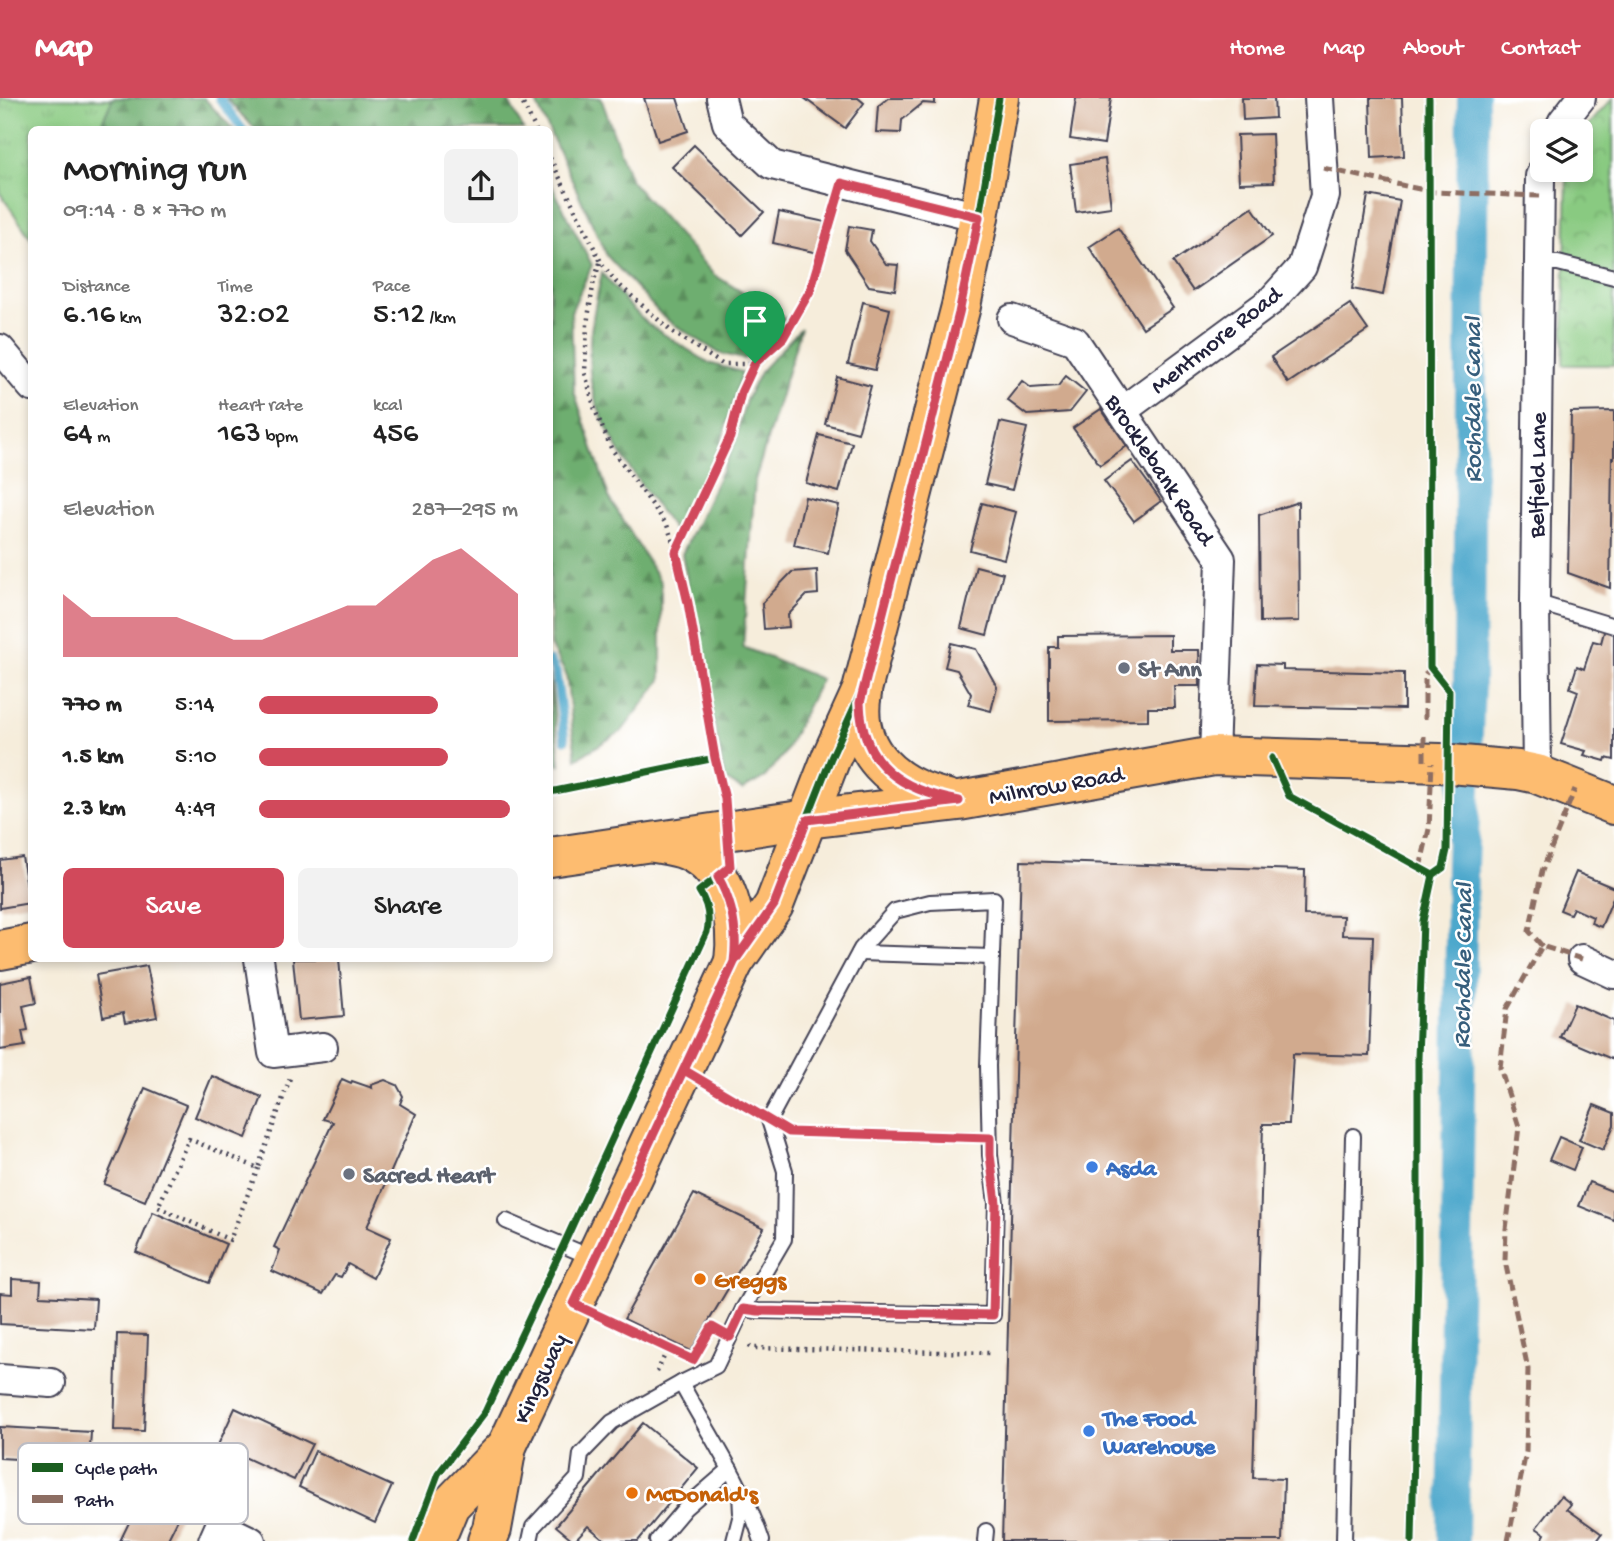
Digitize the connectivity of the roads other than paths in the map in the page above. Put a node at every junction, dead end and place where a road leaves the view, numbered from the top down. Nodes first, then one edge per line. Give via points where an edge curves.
1 (722, 98) edge
2 (999, 98) edge
3 (1319, 98) edge
4 (1581, 98) edge
5 (1565, 119) edge
6 (1541, 182) edge
7 (979, 217) junction
8 (1539, 263) junction
9 (1614, 277) edge
10 (1012, 319) dead end
11 (0, 349) edge
12 (28, 382) edge
13 (1122, 411) junction
14 (1535, 602) junction
15 (1614, 626) edge
16 (862, 691) junction
17 (1214, 757) junction
18 (1527, 772) junction
19 (959, 801) junction
20 (1614, 805) edge
21 (807, 820) junction
22 (648, 843) junction
23 (553, 857) edge
24 (28, 945) edge
25 (0, 950) edge
26 (859, 953) junction
27 (992, 957) junction
28 (1582, 959) dead end
29 (259, 962) edge
30 (734, 962) junction
31 (1614, 974) edge
32 (312, 1048) road end
33 (1353, 1136) dead end
34 (506, 1221) dead end
35 (595, 1259) junction
36 (743, 1309) junction
37 (0, 1379) edge
38 (51, 1382) dead end
39 (681, 1384) junction
40 (507, 1446) junction
41 (730, 1469) junction
42 (739, 1485) junction
43 (223, 1524) edge
44 (251, 1541) edge
45 (435, 1541) edge
46 (487, 1541) edge
47 (530, 1541) edge
48 (657, 1541) edge
49 (734, 1541) edge
50 (762, 1541) edge
51 (1344, 1541) edge

1 - 7 street via 727,123 772,165
2 - 7 main road
3 - 13 street, Mentmore Road via 1325,196 1302,267 1271,301
4 - 5 street
6 - 8 street, Belfield Lane
7 - 16 main road via 959,313
8 - 9 lane
8 - 14 street, Belfield Lane
10 - 13 street, Brocklebank Road via 1075,341
11 - 12 street
13 - 17 street, Brocklebank Road via 1221,558
14 - 15 lane
14 - 18 street, Belfield Lane
16 - 19 main road via 863,729 880,762 908,786
16 - 21 main road, Kingsway
17 - 18 main road, Milnrow Road via 1440,763
17 - 19 main road, Milnrow Road
18 - 20 main road, Milnrow Road
19 - 21 main road, Milnrow Road
21 - 22 main road, Milnrow Road
21 - 30 main road, Kingsway via 774,905
22 - 23 main road, Milnrow Road
22 - 30 main road via 687,851 718,877 732,908
24 - 25 main road
26 - 27 lane
26 - 27 lane via 895,911 930,902 994,899
26 - 36 lane via 769,1120 785,1171 784,1239
27 - 36 lane via 988,1066 996,1203 993,1315
28 - 31 street
29 - 32 street via 273,1053
30 - 35 main road, Kingsway
33 - 51 lane
34 - 35 lane
35 - 40 main road, Kingsway
36 - 39 lane via 716,1366
37 - 38 street
39 - 41 lane
39 - 47 lane via 612,1422 581,1454 578,1478 533,1527
40 - 45 main road, Kingsway via 450,1504
40 - 46 main road, Kingsway
41 - 42 lane
41 - 48 lane via 685,1507
42 - 49 lane via 741,1514
42 - 50 lane
43 - 44 street

